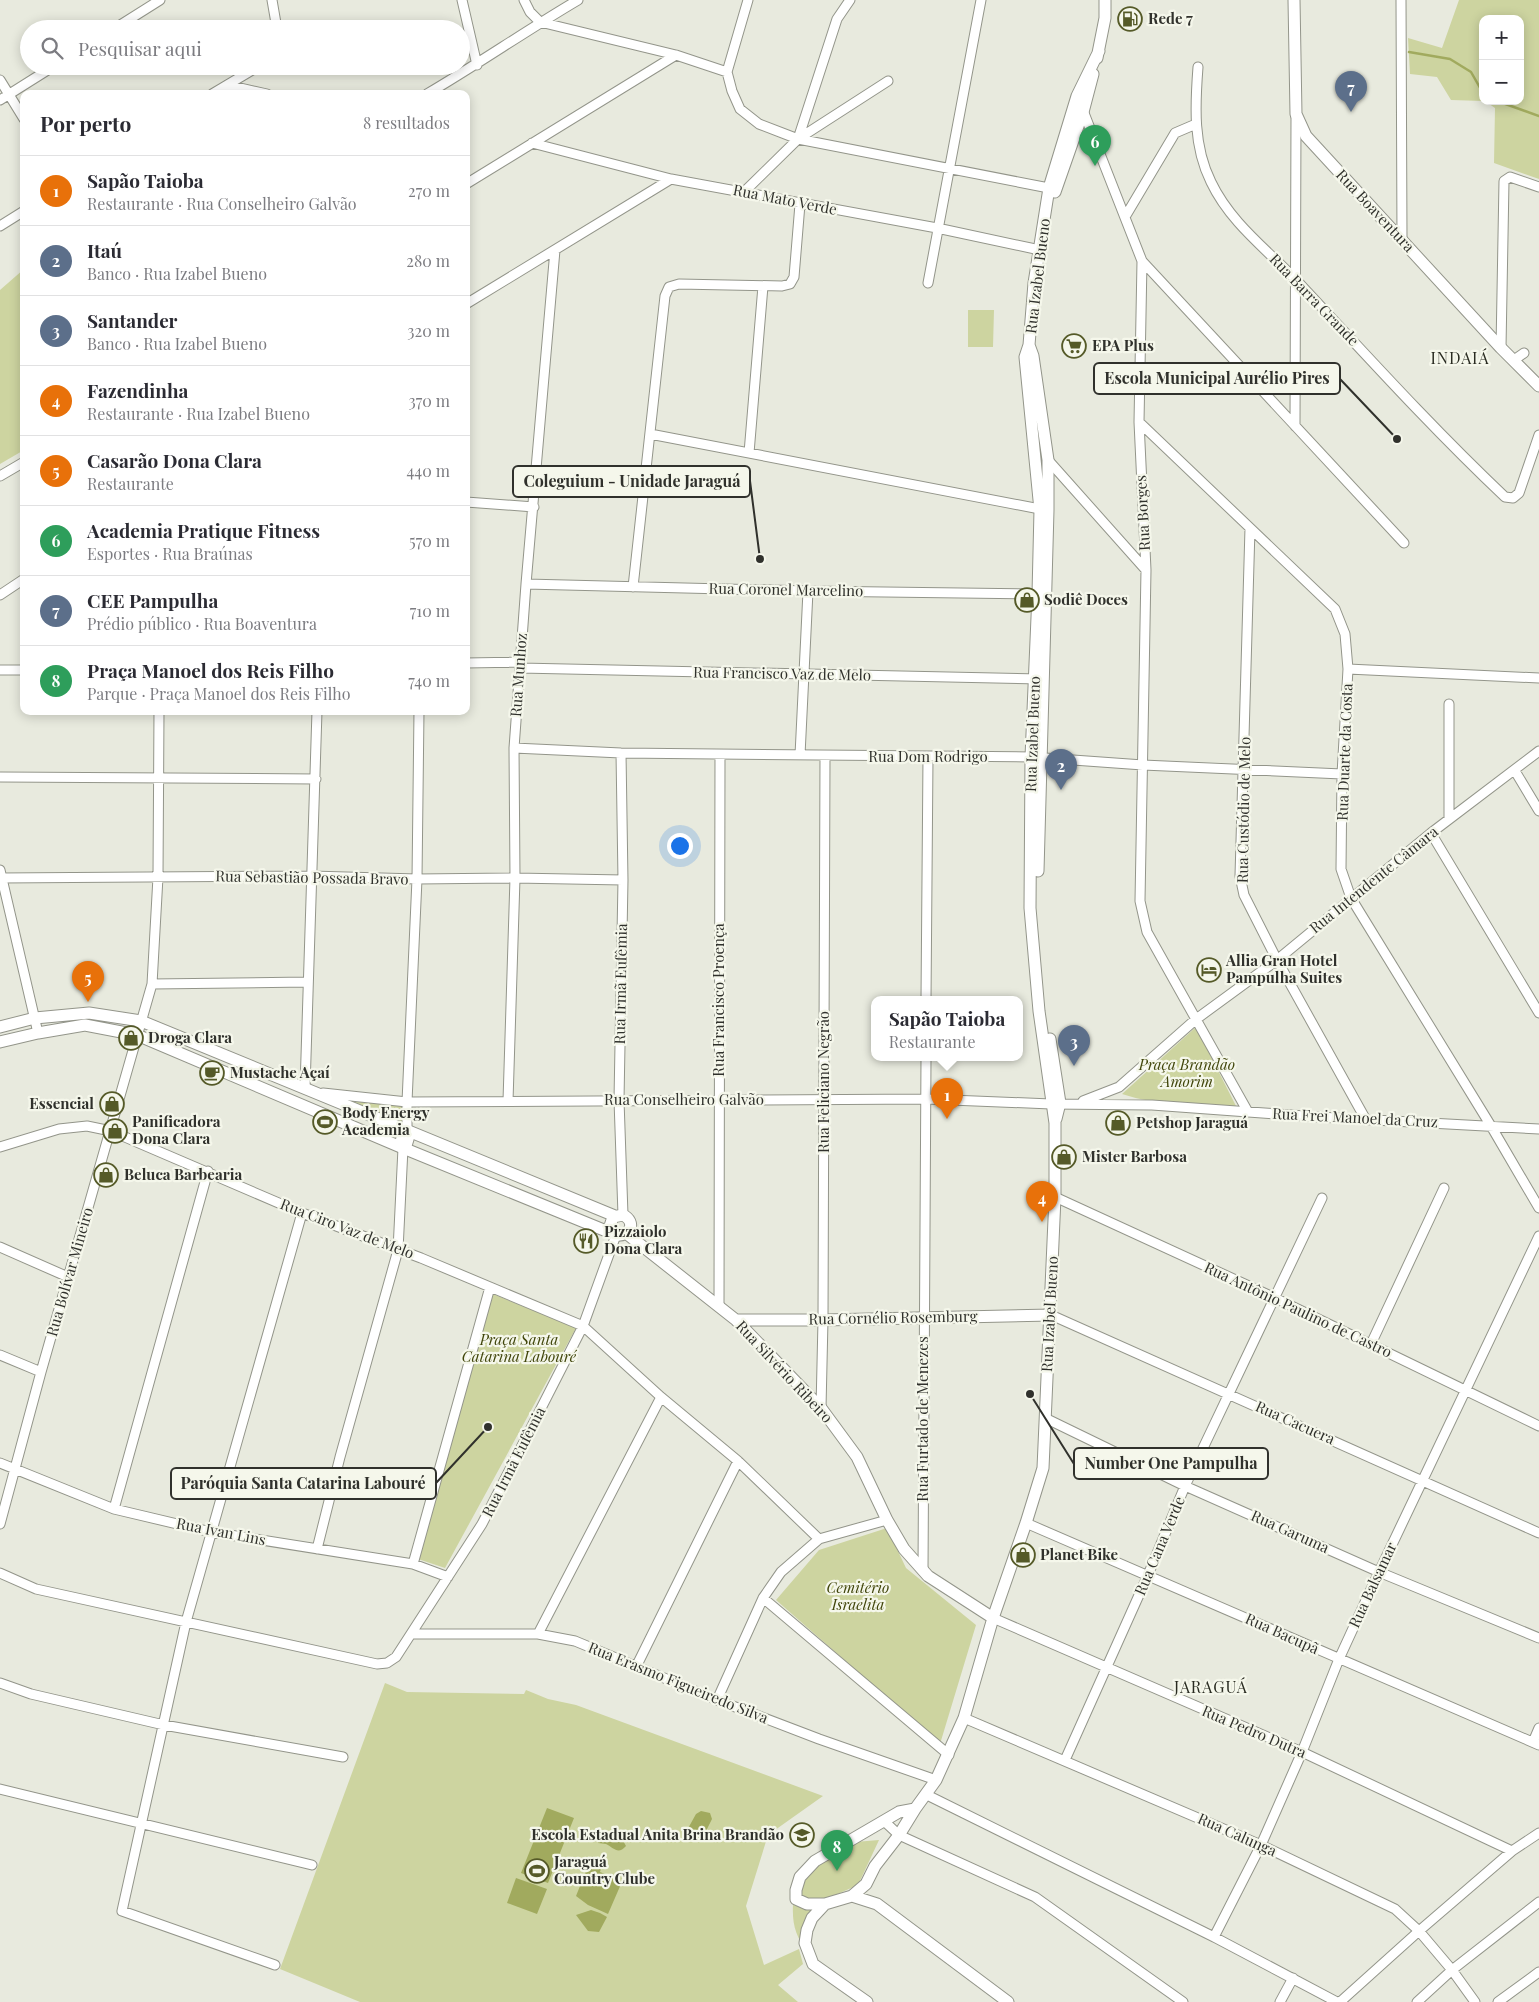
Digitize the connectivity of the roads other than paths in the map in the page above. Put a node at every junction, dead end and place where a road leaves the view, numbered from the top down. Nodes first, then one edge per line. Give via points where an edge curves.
1 (160, 0) edge
2 (272, 0) edge
3 (462, 0) edge
4 (524, 0) edge
5 (578, 0) edge
6 (748, 0) edge
7 (850, 0) edge
8 (981, 0) edge
9 (1105, 0) edge
10 (1294, 0) edge
11 (1401, 0) edge
12 (128, 20) edge
13 (275, 20) edge
14 (464, 20) edge
15 (540, 22) junction
16 (470, 46) edge
17 (1099, 51) junction
18 (676, 55) junction
19 (477, 65) junction
20 (1198, 67) dead end
21 (470, 69) edge
22 (727, 72) junction
23 (40, 75) edge
24 (244, 75) edge
25 (460, 75) edge
26 (0, 80) edge
27 (888, 81) dead end
28 (227, 85) junction
29 (219, 90) edge
30 (249, 90) edge
31 (434, 90) edge
32 (9, 94) junction
33 (1077, 96) junction
34 (0, 100) edge
35 (20, 112) edge
36 (1083, 112) junction
37 (1296, 114) junction
38 (1196, 124) junction
39 (798, 139) junction
40 (532, 143) junction
41 (948, 168) junction
42 (671, 179) junction
43 (470, 182) edge
44 (1539, 187) edge
45 (1053, 189) junction
46 (744, 192) junction
47 (800, 204) junction
48 (20, 214) edge
49 (1125, 216) junction
50 (0, 226) edge
51 (937, 228) junction
52 (1402, 240) junction
53 (555, 250) junction
54 (1040, 250) junction
55 (1142, 261) junction
56 (1294, 278) junction
57 (928, 283) dead end
58 (763, 286) junction
59 (470, 302) edge
60 (1029, 345) junction
61 (1501, 348) junction
62 (1524, 353) dead end
63 (1514, 360) junction
64 (1539, 386) edge
65 (1029, 409) junction
66 (1139, 422) junction
67 (1295, 426) junction
68 (650, 434) junction
69 (1539, 435) edge
70 (749, 453) junction
71 (1048, 460) junction
72 (20, 464) edge
73 (1053, 472) junction
74 (0, 476) edge
75 (470, 502) edge
76 (534, 506) junction
77 (1044, 510) junction
78 (1250, 528) junction
79 (1404, 543) dead end
80 (1146, 570) junction
81 (20, 582) edge
82 (526, 584) junction
83 (633, 587) junction
84 (808, 591) junction
85 (1042, 594) junction
86 (0, 595) edge
87 (470, 662) edge
88 (520, 665) junction
89 (1348, 669) junction
90 (0, 670) edge
91 (20, 670) edge
92 (805, 675) junction
93 (1539, 678) edge
94 (1039, 679) junction
95 (1449, 704) dead end
96 (159, 715) edge
97 (317, 715) edge
98 (419, 715) edge
99 (514, 748) junction
100 (1539, 751) edge
101 (621, 753) junction
102 (720, 755) junction
103 (800, 755) junction
104 (825, 756) junction
105 (928, 757) junction
106 (1036, 758) junction
107 (1143, 765) junction
108 (1244, 769) junction
109 (1515, 771) junction
110 (1342, 774) junction
111 (0, 777) edge
112 (157, 778) junction
113 (316, 780) junction
114 (1539, 811) edge
115 (1449, 819) junction
116 (1430, 833) junction
117 (1, 875) edge
118 (311, 876) junction
119 (158, 877) junction
120 (515, 878) junction
121 (417, 879) junction
122 (623, 880) junction
123 (1351, 898) junction
124 (1277, 960) junction
125 (307, 982) junction
126 (152, 984) junction
127 (926, 996) edge
128 (1539, 1013) edge
129 (35, 1018) junction
130 (1195, 1020) junction
131 (141, 1021) junction
132 (0, 1027) edge
133 (38, 1033) junction
134 (137, 1035) junction
135 (0, 1042) edge
136 (926, 1061) edge
137 (305, 1088) junction
138 (1119, 1088) junction
139 (316, 1092) junction
140 (824, 1099) junction
141 (926, 1099) junction
142 (619, 1100) junction
143 (719, 1100) junction
144 (508, 1101) junction
145 (407, 1102) junction
146 (1078, 1103) junction
147 (1056, 1104) junction
148 (1126, 1105) junction
149 (1248, 1112) junction
150 (1366, 1120) junction
151 (1491, 1126) junction
152 (1539, 1129) edge
153 (407, 1130) junction
154 (112, 1132) junction
155 (0, 1147) edge
156 (403, 1148) junction
157 (208, 1171) junction
158 (1444, 1188) dead end
159 (1055, 1197) junction
160 (1322, 1198) dead end
161 (1539, 1208) edge
162 (302, 1213) junction
163 (619, 1215) junction
164 (619, 1234) junction
165 (1539, 1236) edge
166 (0, 1246) edge
167 (398, 1250) junction
168 (1536, 1252) edge
169 (68, 1277) junction
170 (490, 1287) junction
171 (1275, 1298) junction
172 (719, 1305) junction
173 (1051, 1315) junction
174 (924, 1318) junction
175 (736, 1320) junction
176 (751, 1320) junction
177 (824, 1320) junction
178 (583, 1326) junction
179 (748, 1332) junction
180 (1371, 1344) junction
181 (0, 1355) edge
182 (41, 1372) junction
183 (1466, 1391) junction
184 (1228, 1393) junction
185 (661, 1397) junction
186 (821, 1408) junction
187 (1045, 1418) junction
188 (1539, 1426) edge
189 (738, 1461) junction
190 (0, 1463) edge
191 (15, 1469) junction
192 (1423, 1481) junction
193 (1185, 1486) junction
194 (114, 1510) junction
195 (887, 1520) junction
196 (1026, 1523) junction
197 (0, 1524) edge
198 (210, 1532) junction
199 (1539, 1533) edge
200 (819, 1539) junction
201 (317, 1549) junction
202 (413, 1564) junction
203 (923, 1571) junction
204 (1379, 1572) junction
205 (0, 1573) edge
206 (1148, 1575) junction
207 (448, 1577) junction
208 (762, 1598) junction
209 (993, 1618) junction
210 (186, 1622) junction
211 (411, 1634) junction
212 (538, 1634) junction
213 (1539, 1638) edge
214 (1339, 1659) junction
215 (637, 1665) junction
216 (1106, 1668) junction
217 (0, 1684) edge
218 (717, 1700) junction
219 (964, 1718) junction
220 (164, 1725) junction
221 (1539, 1728) edge
222 (1536, 1743) edge
223 (1302, 1752) junction
224 (949, 1756) junction
225 (344, 1757) dead end
226 (1065, 1760) junction
227 (936, 1780) junction
228 (0, 1789) edge
229 (927, 1795) junction
230 (915, 1809) junction
231 (884, 1821) junction
232 (140, 1824) junction
233 (1539, 1833) edge
234 (899, 1835) junction
235 (1261, 1845) junction
236 (1512, 1851) junction
237 (312, 1865) dead end
238 (866, 1884) junction
239 (852, 1896) junction
240 (1539, 1902) edge
241 (825, 1904) junction
242 (877, 1904) junction
243 (1419, 1931) junction
244 (1214, 1937) junction
245 (275, 1964) dead end
246 (1452, 1970) junction
247 (1539, 1972) edge
248 (1293, 1978) junction
249 (867, 2002) edge
250 (1008, 2002) edge
251 (1183, 2002) edge
252 (1280, 2002) edge
253 (1338, 2002) edge
254 (1417, 2002) edge
255 (1475, 2002) edge
256 (1498, 2002) edge

1 - 12 street
2 - 13 street
3 - 14 street
4 - 15 street
5 - 15 street
6 - 22 street
7 - 39 street via 837,19
8 - 41 street
9 - 17 street, Rua Izabel Bueno
10 - 37 street, Rua Boaventura
11 - 52 street
15 - 18 street
15 - 19 street
16 - 19 street
17 - 33 street, Rua Izabel Bueno
17 - 36 street, Rua Izabel Bueno
18 - 22 street
18 - 40 street
19 - 21 street
20 - 38 street, Rua Barra Grande
22 - 39 street via 740,109 759,124
23 - 32 street
24 - 28 street
25 - 31 street
26 - 32 street
27 - 39 street
28 - 29 street
28 - 30 street
32 - 34 street
32 - 35 street
33 - 36 street
33 - 45 street, Rua Izabel Bueno
36 - 45 street, Rua Izabel Bueno
36 - 49 street
37 - 52 street, Rua Boaventura via 1306,136
37 - 56 street
38 - 49 street via 1175,133
38 - 56 street, Rua Barra Grande via 1199,149 1210,182 1230,215
39 - 41 street
39 - 46 street
40 - 42 street, Rua Mato Verde
40 - 43 street
41 - 45 street
41 - 51 street
42 - 46 street, Rua Mato Verde
42 - 53 street
44 - 61 street via 1510,177 1504,181
45 - 54 street, Rua Izabel Bueno
46 - 47 street, Rua Mato Verde
47 - 51 street, Rua Mato Verde
47 - 58 street via 794,277 790,284
48 - 50 street
49 - 55 street
51 - 54 street, Rua Mato Verde
51 - 57 street
52 - 61 street, Rua Boaventura
53 - 59 street
53 - 76 street, Rua Munhoz
54 - 60 street, Rua Izabel Bueno
55 - 66 street, Rua Borges
55 - 67 street
56 - 67 street
56 - 69 street, Rua Barra Grande via 1456,451 1505,497 1513,498 1519,493
58 - 68 street via 679,284 669,287 665,296
58 - 70 street
60 - 65 street, Rua Izabel Bueno via 1025,357
60 - 71 street, Rua Izabel Bueno
61 - 63 street, Rua Boaventura
62 - 63 street
63 - 64 street, Rua Boaventura
65 - 71 street via 1040,450
65 - 77 street, Rua Izabel Bueno
66 - 78 street, Rua Duarte da Costa
66 - 80 street, Rua Borges
67 - 79 street
68 - 70 street
68 - 83 street
70 - 77 street
71 - 73 street, Rua Izabel Bueno
72 - 74 street
73 - 77 street, Rua Izabel Bueno
73 - 80 street
75 - 76 street
76 - 82 street, Rua Munhoz
77 - 85 street, Rua Izabel Bueno
78 - 89 street, Rua Duarte da Costa via 1335,609 1345,634
78 - 108 street, Rua Custódio de Melo
80 - 107 street, Rua Borges
81 - 86 street
82 - 83 street, Rua Coronel Marcelino
82 - 88 street, Rua Munhoz
83 - 84 street, Rua Coronel Marcelino
84 - 85 street, Rua Coronel Marcelino
84 - 92 street
85 - 94 street, Rua Izabel Bueno
87 - 88 street, Rua Francisco Vaz de Melo
88 - 92 street, Rua Francisco Vaz de Melo
88 - 99 street, Rua Munhoz
89 - 93 street
89 - 110 street, Rua Duarte da Costa
90 - 91 street
92 - 94 street, Rua Francisco Vaz de Melo
92 - 103 street
94 - 106 street, Rua Izabel Bueno
95 - 115 street
96 - 112 street, Rua Bolívar Mineiro
97 - 113 street
98 - 121 street
99 - 101 street, Rua Dom Rodrigo
99 - 120 street, Rua Munhoz
100 - 109 street, Rua Intendente Câmara
101 - 102 street, Rua Dom Rodrigo
101 - 122 street, Rua Irmã Eufêmia
102 - 103 street, Rua Dom Rodrigo
102 - 143 street, Rua Francisco Proença
103 - 104 street, Rua Dom Rodrigo
104 - 105 street, Rua Dom Rodrigo
104 - 140 street, Rua Feliciano Negrão
105 - 106 street, Rua Dom Rodrigo
105 - 127 street
106 - 107 street, Rua Dom Rodrigo
106 - 147 street, Rua Izabel Bueno via 1030,908 1039,1011
107 - 108 street, Rua Dom Rodrigo
107 - 130 street, Rua Borges via 1140,901 1147,932
108 - 110 street, Rua Dom Rodrigo
108 - 124 street, Rua Custódio de Melo via 1240,876 1244,895
109 - 114 street
109 - 115 street, Rua Intendente Câmara
110 - 123 street, Rua Duarte da Costa via 1341,869
111 - 112 street
112 - 113 street
112 - 119 street, Rua Bolívar Mineiro
113 - 118 street
115 - 116 street, Rua Intendente Câmara
116 - 123 street, Rua Intendente Câmara
116 - 128 street
117 - 119 street, Rua Sebastião Possada Bravo
117 - 129 street
118 - 119 street, Rua Sebastião Possada Bravo
118 - 121 street, Rua Sebastião Possada Bravo
118 - 125 street
119 - 126 street, Rua Bolívar Mineiro
120 - 121 street, Rua Sebastião Possada Bravo
120 - 122 street, Rua Sebastião Possada Bravo
120 - 144 street, Rua Munhoz
121 - 145 street
122 - 142 street, Rua Irmã Eufêmia
123 - 124 street, Rua Intendente Câmara
123 - 151 street, Rua Duarte da Costa
124 - 130 street, Rua Intendente Câmara
124 - 150 street, Rua Custódio de Melo
125 - 126 street
125 - 137 street
126 - 131 street, Rua Bolívar Mineiro
129 - 131 street via 89,1013
129 - 132 street
129 - 133 street
130 - 138 street, Rua Intendente Câmara
130 - 149 street, Rua Borges
131 - 134 street, Rua Bolívar Mineiro
131 - 137 street
133 - 134 street, Rua Silvério Ribeiro via 85,1025
133 - 135 street, Rua Silvério Ribeiro
134 - 154 street, Rua Bolívar Mineiro
134 - 156 street, Rua Silvério Ribeiro
136 - 141 street, Rua Furtado de Menezes
137 - 139 street
138 - 146 street, Rua Intendente Câmara
138 - 148 street via 1120,1102
139 - 145 street, Rua Conselheiro Galvão
139 - 153 street
140 - 141 street, Rua Conselheiro Galvão
140 - 143 street, Rua Conselheiro Galvão
140 - 177 street, Rua Feliciano Negrão
141 - 147 street, Rua Conselheiro Galvão
141 - 174 street, Rua Furtado de Menezes
142 - 143 street, Rua Conselheiro Galvão
142 - 144 street, Rua Conselheiro Galvão
142 - 163 street, Rua Irmã Eufêmia
143 - 172 street, Rua Francisco Proença
144 - 145 street, Rua Conselheiro Galvão
145 - 153 street
146 - 147 street, Rua Frei Manoel da Cruz
146 - 148 street, Rua Frei Manoel da Cruz
147 - 159 street, Rua Izabel Bueno
148 - 149 street, Rua Frei Manoel da Cruz
149 - 150 street, Rua Frei Manoel da Cruz
150 - 151 street, Rua Frei Manoel da Cruz
151 - 152 street, Rua Frei Manoel da Cruz
151 - 161 street
153 - 156 street via 409,1142
153 - 163 street
154 - 155 street, Rua Ciro Vaz de Melo via 87,1126 59,1129
154 - 157 street, Rua Ciro Vaz de Melo
154 - 169 street, Rua Bolívar Mineiro
156 - 164 street, Rua Silvério Ribeiro
156 - 167 street
157 - 162 street, Rua Ciro Vaz de Melo
157 - 194 street
158 - 180 street
159 - 171 street, Rua Antônio Paulino de Castro
159 - 173 street, Rua Izabel Bueno
160 - 171 street, Rua Cana Verde
162 - 167 street, Rua Ciro Vaz de Melo
162 - 198 street
163 - 164 street via 610,1223
163 - 164 street via 631,1222 631,1229
164 - 172 street, Rua Silvério Ribeiro
164 - 178 street, Rua Irmã Eufêmia
165 - 168 street, Rua Balsamar
166 - 169 street
167 - 170 street, Rua Ciro Vaz de Melo
167 - 201 street
168 - 183 street, Rua Balsamar
169 - 182 street, Rua Bolívar Mineiro
170 - 178 street, Rua Ciro Vaz de Melo
170 - 202 street
171 - 180 street, Rua Antônio Paulino de Castro
171 - 184 street, Rua Cana Verde
172 - 175 street, Rua Silvério Ribeiro
173 - 174 street, Rua Cornélio Rosemburg
173 - 184 street, Rua Cacuera
173 - 187 street, Rua Izabel Bueno
174 - 177 street, Rua Cornélio Rosemburg
174 - 203 street, Rua Furtado de Menezes
175 - 176 street, Rua Cornélio Rosemburg
175 - 179 street, Rua Silvério Ribeiro
176 - 177 street, Rua Cornélio Rosemburg
176 - 179 street
177 - 186 street, Rua Feliciano Negrão
178 - 185 street, Rua Ciro Vaz de Melo
178 - 207 street, Rua Irmã Eufêmia via 482,1524
179 - 186 street, Rua Silvério Ribeiro
180 - 183 street, Rua Antônio Paulino de Castro
181 - 182 street
182 - 191 street, Rua Bolívar Mineiro
183 - 188 street, Rua Antônio Paulino de Castro
183 - 192 street, Rua Balsamar
184 - 192 street, Rua Cacuera
184 - 193 street, Rua Cana Verde
185 - 189 street, Rua Ciro Vaz de Melo
185 - 212 street
186 - 195 street, Rua Silvério Ribeiro via 857,1457
187 - 193 street, Rua Garuma
187 - 196 street, Rua Izabel Bueno via 1043,1468
189 - 200 street, Rua Ciro Vaz de Melo
189 - 215 street
190 - 191 street, Rua Ivan Lins
191 - 194 street, Rua Ivan Lins
191 - 197 street, Rua Bolívar Mineiro
192 - 199 street, Rua Cacuera
192 - 204 street, Rua Balsamar
193 - 204 street, Rua Garuma
193 - 206 street, Rua Cana Verde
194 - 198 street, Rua Ivan Lins
195 - 200 street
195 - 203 street, Rua Silvério Ribeiro via 904,1549
196 - 206 street, Rua Bacupã
196 - 209 street, Rua Izabel Bueno
198 - 201 street, Rua Ivan Lins
198 - 210 street
200 - 208 street via 781,1572
201 - 202 street, Rua Ivan Lins
202 - 207 street, Rua Ivan Lins
203 - 209 street, Rua Silvério Ribeiro
204 - 213 street, Rua Garuma
204 - 214 street, Rua Balsamar
205 - 210 street via 36,1589
206 - 214 street, Rua Bacupã
206 - 216 street, Rua Cana Verde
207 - 211 street, Rua Irmã Eufêmia
208 - 218 street
208 - 224 street
209 - 216 street, Rua Pedro Dutra
209 - 219 street, Rua Izabel Bueno
210 - 211 street, Rua Irmã Eufêmia via 377,1664 387,1663 396,1657
210 - 220 street
211 - 212 street, Rua Erasmo Figueiredo Silva
212 - 215 street, Rua Erasmo Figueiredo Silva via 576,1641
214 - 222 street, Rua Bacupã
214 - 223 street, Rua Balsamar
215 - 218 street, Rua Erasmo Figueiredo Silva
216 - 223 street, Rua Pedro Dutra
216 - 226 street, Rua Cana Verde
217 - 220 street
218 - 227 street, Rua Erasmo Figueiredo Silva
219 - 224 street, Rua Izabel Bueno
219 - 226 street, Rua Calunga
220 - 225 street
220 - 232 street
221 - 222 street
223 - 235 street, Rua Balsamar
223 - 236 street, Rua Pedro Dutra
224 - 227 street, Rua Izabel Bueno
226 - 235 street, Rua Calunga
227 - 229 street, Rua Izabel Bueno
228 - 232 street
229 - 230 street, Rua Izabel Bueno
229 - 244 street
230 - 231 street via 900,1812
230 - 234 street, Rua Izabel Bueno
231 - 234 street
231 - 241 street via 815,1861 800,1877 796,1899 807,1904
232 - 237 street
232 - 245 street via 122,1911
233 - 236 street
234 - 238 street, Rua Izabel Bueno via 875,1866
234 - 251 street via 1035,1897
235 - 243 street, Rua Calunga via 1396,1908
235 - 244 street, Rua Balsamar
236 - 243 street
238 - 239 street
238 - 242 street
239 - 241 street
239 - 242 street
240 - 246 street
241 - 249 street via 812,1918 807,1930 805,1943 813,1964
242 - 250 street
243 - 246 street, Rua Calunga
243 - 253 street
244 - 248 street
246 - 254 street
246 - 255 street, Rua Calunga
247 - 256 street
248 - 252 street
248 - 253 street

